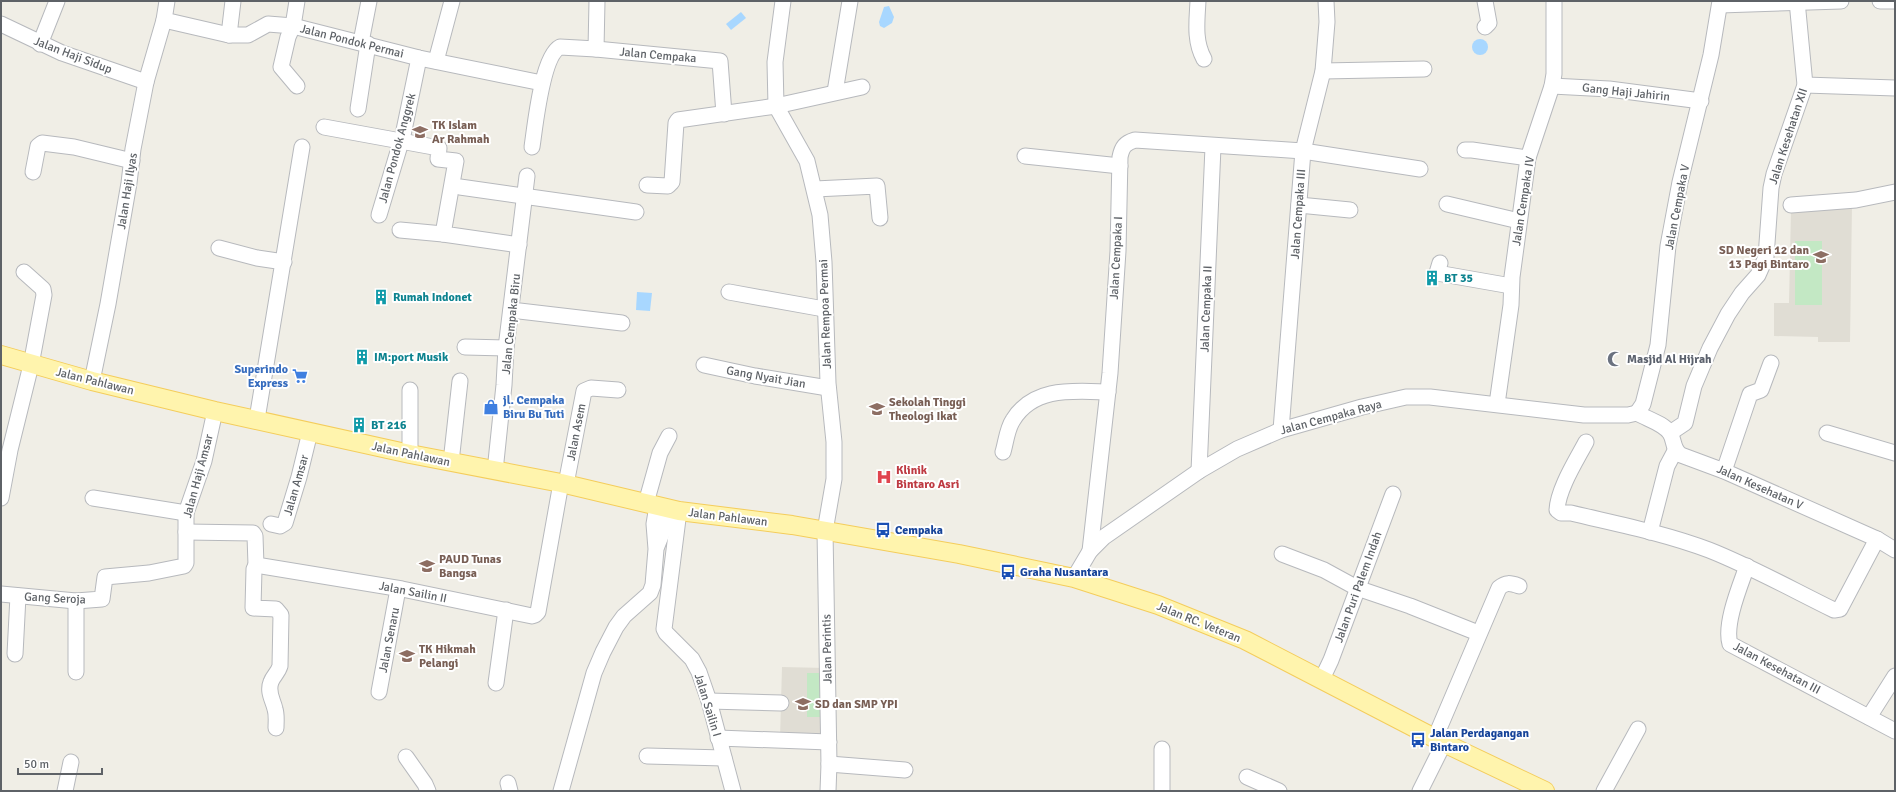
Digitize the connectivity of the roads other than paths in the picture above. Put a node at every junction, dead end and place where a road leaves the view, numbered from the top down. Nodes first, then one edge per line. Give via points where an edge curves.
1 (57, 1) edge
2 (167, 1) edge
3 (233, 1) edge
4 (297, 1) edge
5 (369, 1) edge
6 (452, 1) edge
7 (598, 1) edge
8 (783, 1) edge
9 (850, 1) edge
10 (1198, 1) edge
11 (1326, 1) edge
12 (1485, 1) edge
13 (1554, 1) edge
14 (1797, 1) edge
15 (1841, 1) edge
16 (1880, 1) edge
17 (1895, 1) edge
18 (1720, 3) edge
19 (164, 20) junction
20 (1, 24) edge
21 (293, 26) junction
22 (1485, 27) dead end
23 (229, 35) junction
24 (365, 43) junction
25 (40, 44) junction
26 (596, 49) junction
27 (419, 58) junction
28 (1204, 59) dead end
29 (436, 62) junction
30 (1424, 69) dead end
31 (1323, 71) junction
32 (146, 82) junction
33 (542, 83) junction
34 (1805, 85) junction
35 (297, 86) dead end
36 (1552, 86) junction
37 (862, 87) dead end
38 (1895, 88) edge
39 (836, 92) junction
40 (1701, 101) junction
41 (776, 106) junction
42 (358, 109) dead end
43 (724, 114) junction
44 (324, 127) dead end
45 (401, 142) junction
46 (532, 147) dead end
47 (1213, 147) junction
48 (302, 148) dead end
49 (1464, 150) dead end
50 (1303, 151) junction
51 (1025, 156) dead end
52 (1528, 158) junction
53 (132, 160) junction
54 (1120, 166) junction
55 (1420, 169) dead end
56 (34, 172) dead end
57 (527, 176) dead end
58 (647, 185) dead end
59 (460, 187) dead end
60 (815, 189) junction
61 (1895, 192) edge
62 (524, 198) junction
63 (1447, 204) dead end
64 (1791, 204) dead end
65 (1299, 205) junction
66 (1350, 210) dead end
67 (636, 212) dead end
68 (379, 215) dead end
69 (880, 218) dead end
70 (1519, 221) junction
71 (400, 230) dead end
72 (443, 234) junction
73 (519, 245) junction
74 (219, 248) dead end
75 (284, 262) junction
76 (1434, 262) dead end
77 (24, 272) dead end
78 (1512, 281) junction
79 (729, 292) dead end
80 (824, 309) junction
81 (511, 310) junction
82 (622, 323) dead end
83 (465, 347) dead end
84 (506, 348) junction
85 (1, 355) edge
86 (1771, 362) dead end
87 (31, 364) junction
88 (704, 365) dead end
89 (92, 381) junction
90 (460, 381) dead end
91 (828, 388) junction
92 (410, 390) dead end
93 (618, 390) dead end
94 (1108, 392) junction
95 (1498, 404) junction
96 (215, 411) junction
97 (1637, 413) junction
98 (257, 419) junction
99 (1281, 430) junction
100 (310, 432) junction
101 (1827, 433) dead end
102 (1670, 434) junction
103 (669, 436) dead end
104 (1586, 442) dead end
105 (5, 448) edge
106 (1675, 451) junction
107 (1003, 452) dead end
108 (1895, 452) edge
109 (410, 454) junction
110 (451, 462) junction
111 (1724, 470) junction
112 (495, 471) junction
113 (1199, 471) junction
114 (563, 484) junction
115 (1393, 494) dead end
116 (1, 498) edge
117 (93, 498) dead end
118 (663, 507) junction
119 (186, 513) junction
120 (271, 524) dead end
121 (825, 531) junction
122 (186, 532) junction
123 (1650, 532) junction
124 (1877, 539) junction
125 (1895, 550) edge
126 (1090, 551) junction
127 (1282, 554) dead end
128 (185, 565) joint
129 (256, 566) junction
130 (1747, 566) junction
131 (1074, 578) junction
132 (1519, 586) dead end
133 (1357, 588) junction
134 (398, 589) junction
135 (1, 594) edge
136 (18, 596) junction
137 (76, 601) junction
138 (506, 610) junction
139 (1478, 634) junction
140 (15, 654) dead end
141 (76, 672) dead end
142 (1895, 676) edge
143 (1322, 679) junction
144 (496, 683) dead end
145 (379, 692) dead end
146 (709, 701) junction
147 (781, 703) dead end
148 (1869, 717) junction
149 (276, 728) dead end
150 (1638, 729) dead end
151 (1895, 731) edge
152 (718, 738) junction
153 (1439, 740) junction
154 (829, 742) junction
155 (1162, 748) dead end
156 (647, 756) dead end
157 (406, 757) dead end
158 (724, 758) junction
159 (71, 762) dead end
160 (829, 764) junction
161 (905, 770) dead end
162 (1247, 777) dead end
163 (65, 791) edge
164 (428, 791) edge
165 (561, 791) edge
166 (733, 791) edge
167 (828, 791) edge
168 (1162, 791) edge
169 (1279, 791) edge
170 (1420, 791) edge
171 (1545, 791) edge
172 (1604, 791) edge

1 - 25 street
2 - 19 street, Jalan Haji Ilyas
3 - 23 street
4 - 21 street
5 - 24 street
6 - 29 street
7 - 26 street
8 - 41 street via 775,62
9 - 39 street
10 - 28 street via 1197,42
11 - 31 street, Jalan Cempaka III
12 - 22 street via 1488,23
13 - 36 street, Jalan Cempaka IV
14 - 15 street
14 - 18 street
14 - 34 street, Jalan Kesehatan XII
16 - 17 street
18 - 40 street, Jalan Cempaka V
19 - 23 street, Jalan Pondok Permai
19 - 32 street, Jalan Haji Ilyas
20 - 25 street, Jalan Haji Sidup
21 - 23 street, Jalan Pondok Permai via 268,24 248,35
21 - 24 street, Jalan Pondok Permai
21 - 35 street via 281,67
24 - 27 street, Jalan Pondok Permai
24 - 42 street
25 - 32 street, Jalan Haji Sidup
26 - 33 street, Jalan Cempaka via 558,48 552,54
26 - 43 street, Jalan Cempaka via 720,61
27 - 29 street, Jalan Pondok Permai
27 - 45 street, Jalan Pondok Anggrek
29 - 33 street, Jalan Pondok Permai
30 - 31 street
31 - 50 street, Jalan Cempaka III
32 - 53 street, Jalan Haji Ilyas
33 - 46 street
34 - 38 street
34 - 102 street, Jalan Kesehatan XII via 1774,174 1766,257 1758,275 1728,314 1710,348 1694,386 1685,423
36 - 40 street, Gang Haji Jahirin via 1609,89
36 - 52 street, Jalan Cempaka IV
37 - 39 street
39 - 41 street
40 - 97 street, Jalan Cempaka V via 1680,182 1668,246 1658,345 1643,404
41 - 43 street
41 - 60 street, Jalan Rempoa Permai via 807,161
43 - 58 street via 677,121 672,182 668,186
44 - 45 street
45 - 68 street, Jalan Pondok Anggrek
45 - 72 street via 439,148 438,159 456,161
47 - 50 street, Jalan Cempaka I
47 - 54 street, Jalan Cempaka I via 1135,140 1128,142 1122,149
47 - 113 street, Jalan Cempaka II
48 - 75 street
49 - 52 street
50 - 55 street, Jalan Cempaka I
50 - 65 street, Jalan Cempaka III
51 - 54 street
52 - 70 street, Jalan Cempaka IV
53 - 56 street via 74,147 41,143 38,146
53 - 89 street, Jalan Haji Ilyas via 108,304
54 - 94 street, Jalan Cempaka I via 1118,251
57 - 62 street, Jalan Cempaka Biru
59 - 62 street
60 - 69 street via 877,186
60 - 80 street, Jalan Rempoa Permai via 820,215
61 - 64 street via 1856,200
62 - 67 street
62 - 73 street, Jalan Cempaka Biru
63 - 70 street
65 - 66 street
65 - 99 street, Jalan Cempaka III
70 - 78 street, Jalan Cempaka IV
71 - 72 street
72 - 73 street
73 - 81 street, Jalan Cempaka Biru
74 - 75 street
75 - 98 street
76 - 78 street
77 - 87 street via 44,292
78 - 95 street, Jalan Cempaka IV
79 - 80 street
80 - 91 street, Jalan Rempoa Permai
81 - 82 street
81 - 84 street, Jalan Cempaka Biru
83 - 84 street
84 - 112 street, Jalan Cempaka Biru
85 - 87 main road, Jalan Pahlawan
86 - 111 street via 1761,390 1750,394
87 - 89 main road, Jalan Pahlawan
87 - 105 street
88 - 91 street, Gang Nyait Jian
89 - 96 main road, Jalan Pahlawan
90 - 110 street
91 - 121 street, Jalan Rempoa Permai via 834,442 834,472
92 - 109 street
93 - 114 street, Jalan Asem via 591,388 584,391
94 - 107 street via 1057,392 1035,399 1022,408 1013,420
94 - 126 street, Jalan Cempaka I
95 - 97 street, Jalan Cempaka Raya via 1584,415
95 - 99 street, Jalan Cempaka Raya via 1406,397
96 - 98 main road, Jalan Pahlawan
96 - 119 street, Jalan Haji Amsar via 204,461
97 - 102 street via 1657,423
98 - 100 main road, Jalan Pahlawan
99 - 113 street, Jalan Cempaka Raya via 1237,449
100 - 109 main road, Jalan Pahlawan
100 - 120 street, Jalan Amsar via 285,523 280,526
101 - 108 street
102 - 106 street
103 - 118 street via 660,453
104 - 123 street via 1557,503 1557,510
105 - 116 street
106 - 111 street, Jalan Kesehatan V
106 - 123 street via 1666,466
109 - 110 main road, Jalan Pahlawan
110 - 112 main road, Jalan Pahlawan
111 - 124 street, Jalan Kesehatan V
112 - 114 main road, Jalan Pahlawan
113 - 126 street, Jalan Cempaka Raya via 1104,537
114 - 118 main road, Jalan Pahlawan
114 - 138 street, Jalan Sailin II via 537,613 532,616
115 - 133 street, Jalan Puri Palem Indah
117 - 119 street
118 - 121 main road, Jalan Pahlawan
118 - 146 street, Jalan Sailin I via 664,629 692,659
118 - 165 street via 654,524 656,549 652,588 616,627 594,673
119 - 122 street, Jalan Haji Amsar
121 - 131 main road, Jalan RC. Veteran via 959,554
121 - 154 street, Jalan Perintis
122 - 128 street, Jalan Haji Amsar
122 - 129 street via 252,533 255,536
123 - 130 street via 1708,550
124 - 125 street, Jalan Kesehatan V
124 - 130 street via 1837,611
126 - 131 street, Jalan Cempaka Raya
127 - 133 street via 1324,570
128 - 137 street, Gang Seroja via 149,573 105,577 103,599
129 - 134 street, Jalan Sailin II
129 - 149 street via 253,608 276,609 281,615 280,666 271,680 270,691 275,709
130 - 148 street, Jalan Kesehatan III via 1733,610 1728,638 1730,644
131 - 143 main road, Jalan RC. Veteran via 1158,605 1245,640
132 - 139 street via 1510,583 1499,588
133 - 139 street via 1410,606
133 - 143 street, Jalan Puri Palem Indah
134 - 138 street, Jalan Sailin II
134 - 145 street, Jalan Senaru
135 - 136 street, Gang Seroja
136 - 137 street, Gang Seroja
136 - 140 street
137 - 141 street
138 - 144 street
139 - 153 street
142 - 148 street
143 - 153 main road, Jalan RC. Veteran
146 - 147 street
146 - 152 street, Jalan Sailin I
148 - 151 street, Jalan Kesehatan III
150 - 172 street
152 - 154 street
152 - 158 street, Jalan Sailin I
153 - 170 street
153 - 171 main road, Jalan RC. Veteran
154 - 160 street, Jalan Perintis
155 - 168 street
156 - 158 street
157 - 164 street
158 - 166 street, Jalan Sailin I
159 - 163 street
160 - 161 street
160 - 167 street, Jalan Perintis
162 - 169 street

